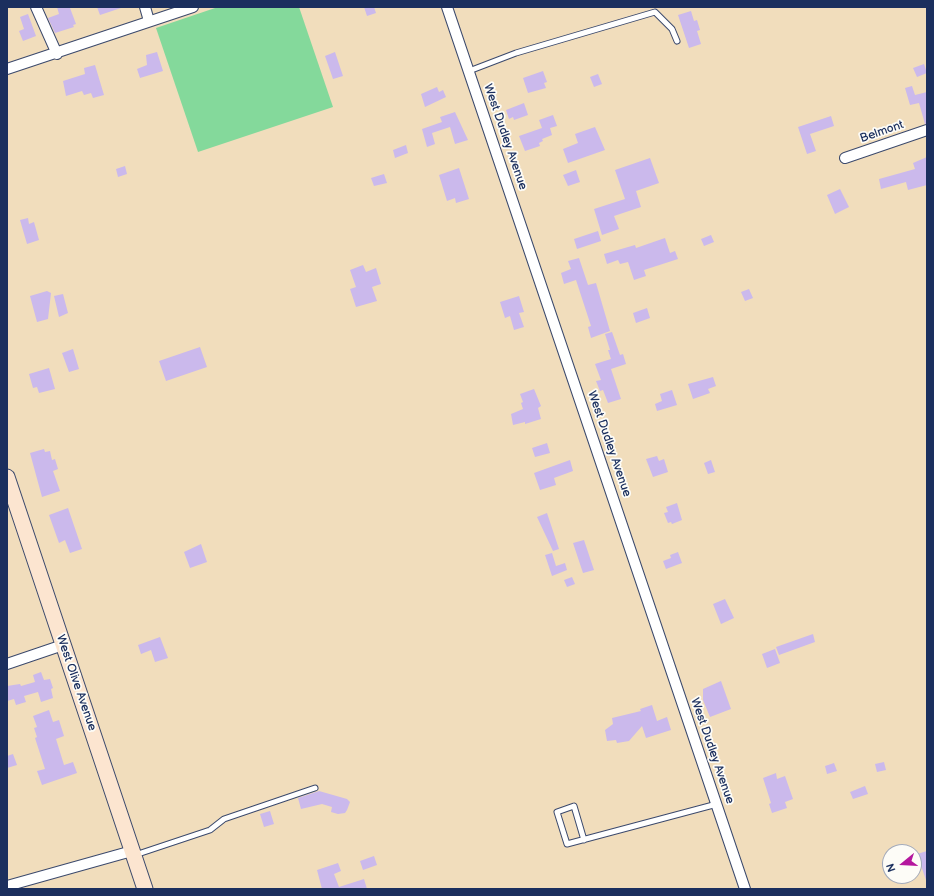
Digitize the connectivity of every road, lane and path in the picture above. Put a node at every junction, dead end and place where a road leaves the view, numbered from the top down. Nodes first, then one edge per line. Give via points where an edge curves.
1 (36, 7) edge
2 (144, 7) edge
3 (193, 7) edge
4 (447, 7) edge
5 (149, 21) junction
6 (677, 41) dead end
7 (56, 54) junction
8 (7, 69) edge
9 (469, 71) junction
10 (927, 130) edge
11 (845, 158) dead end
12 (7, 477) edge
13 (63, 645) junction
14 (7, 664) edge
15 (315, 788) dead end
16 (717, 804) junction
17 (584, 840) junction
18 (133, 853) junction
19 (7, 886) edge
20 (145, 889) edge
21 (745, 889) edge

1 - 7 street
2 - 5 street
3 - 5 street
4 - 9 street, West Dudley Avenue
5 - 7 street
6 - 9 lane via 672,30 655,12 516,53
7 - 8 street
9 - 16 street, West Dudley Avenue
10 - 11 street, Belmont
12 - 13 main road, West Olive Avenue
13 - 14 street
13 - 18 main road, West Olive Avenue
15 - 18 lane via 224,819 210,830
16 - 17 lane
16 - 21 street, West Dudley Avenue
17 - 17 lane via 567,844 557,812 574,806
18 - 19 street
18 - 20 main road, West Olive Avenue

